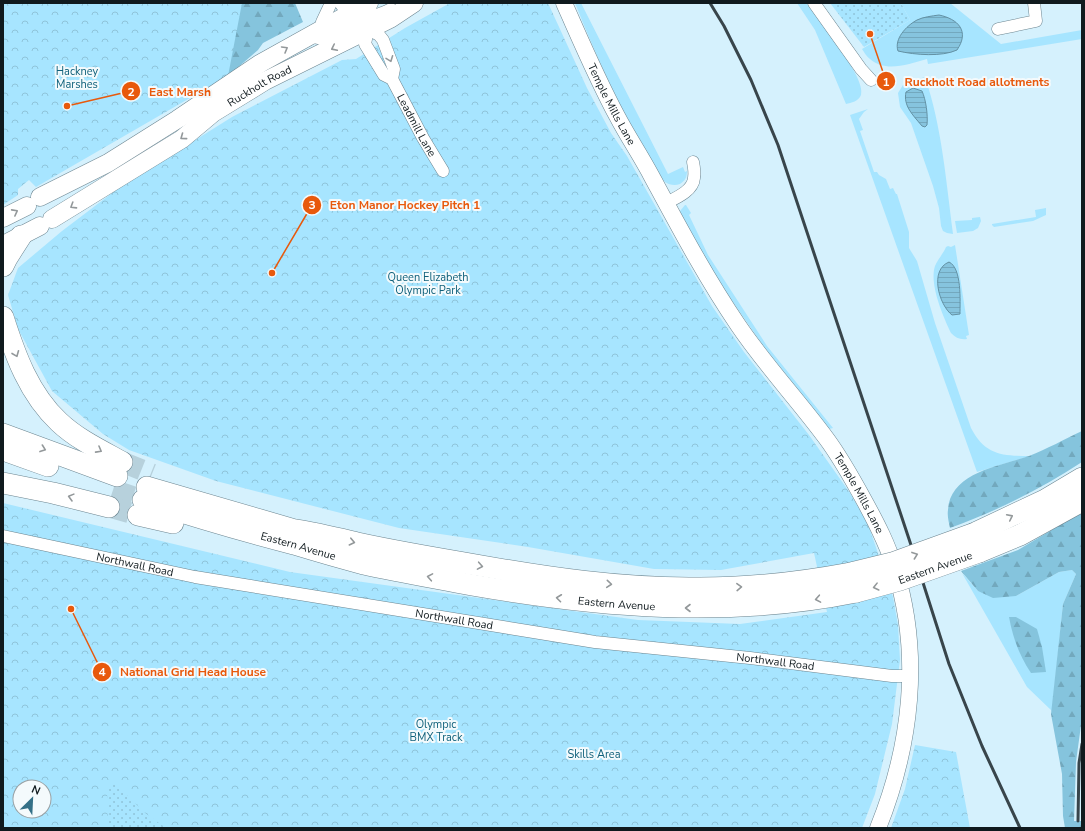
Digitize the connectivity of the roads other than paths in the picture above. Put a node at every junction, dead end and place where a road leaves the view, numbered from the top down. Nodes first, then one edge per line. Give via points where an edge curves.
1 (331, 3) edge
2 (564, 3) edge
3 (814, 3) edge
4 (1034, 3) edge
5 (412, 4) edge
6 (359, 13) edge
7 (998, 29) dead end
8 (315, 33) junction
9 (392, 79) junction
10 (871, 80) dead end
11 (693, 162) dead end
12 (443, 171) dead end
13 (666, 203) junction
14 (3, 218) edge
15 (22, 236) junction
16 (3, 245) edge
17 (3, 266) edge
18 (3, 317) edge
19 (5, 442) edge
20 (1082, 478) edge
21 (3, 483) edge
22 (115, 484) junction
23 (1082, 501) edge
24 (3, 536) edge
25 (977, 543) junction
26 (853, 582) junction
27 (907, 676) junction
28 (878, 828) edge

1 - 8 street
2 - 13 street, Temple Mills Lane via 589,62
3 - 10 street
4 - 7 street via 1036,21
5 - 6 main road, Ruckholt Road via 390,19
6 - 8 main road, Ruckholt Road
6 - 9 street, Leadmill Lane via 365,44 384,75
6 -> 9 street, Leadmill Lane via 380,34 394,69
6 -> 15 main road, Ruckholt Road via 346,42 265,81 213,113 182,139
14 -> 8 main road, Ruckholt Road via 108,163 245,73
9 - 12 street, Leadmill Lane
11 - 13 street via 694,178 690,188
13 - 27 street, Temple Mills Lane via 738,325 843,462 881,531 896,571 906,615 910,639
15 - 16 main road, Ruckholt Road
15 - 17 highway
18 -> 22 highway via 24,373 37,396 58,421 84,441
19 - 22 highway
25 -> 20 highway, Eastern Avenue
22 -> 21 highway via 53,493
23 - 25 highway, Eastern Avenue via 1020,535
24 - 27 street, Northwall Road via 195,577 552,636
25 - 26 highway, Eastern Avenue, bridge via 900,580
26 -> 26 highway, Eastern Avenue via 811,600 725,608 579,601 532,595 363,563 233,528 145,494 235,503 292,520 315,532 357,543 545,577 606,584 684,588
27 - 28 street, Temple Mills Lane via 905,733 897,774

